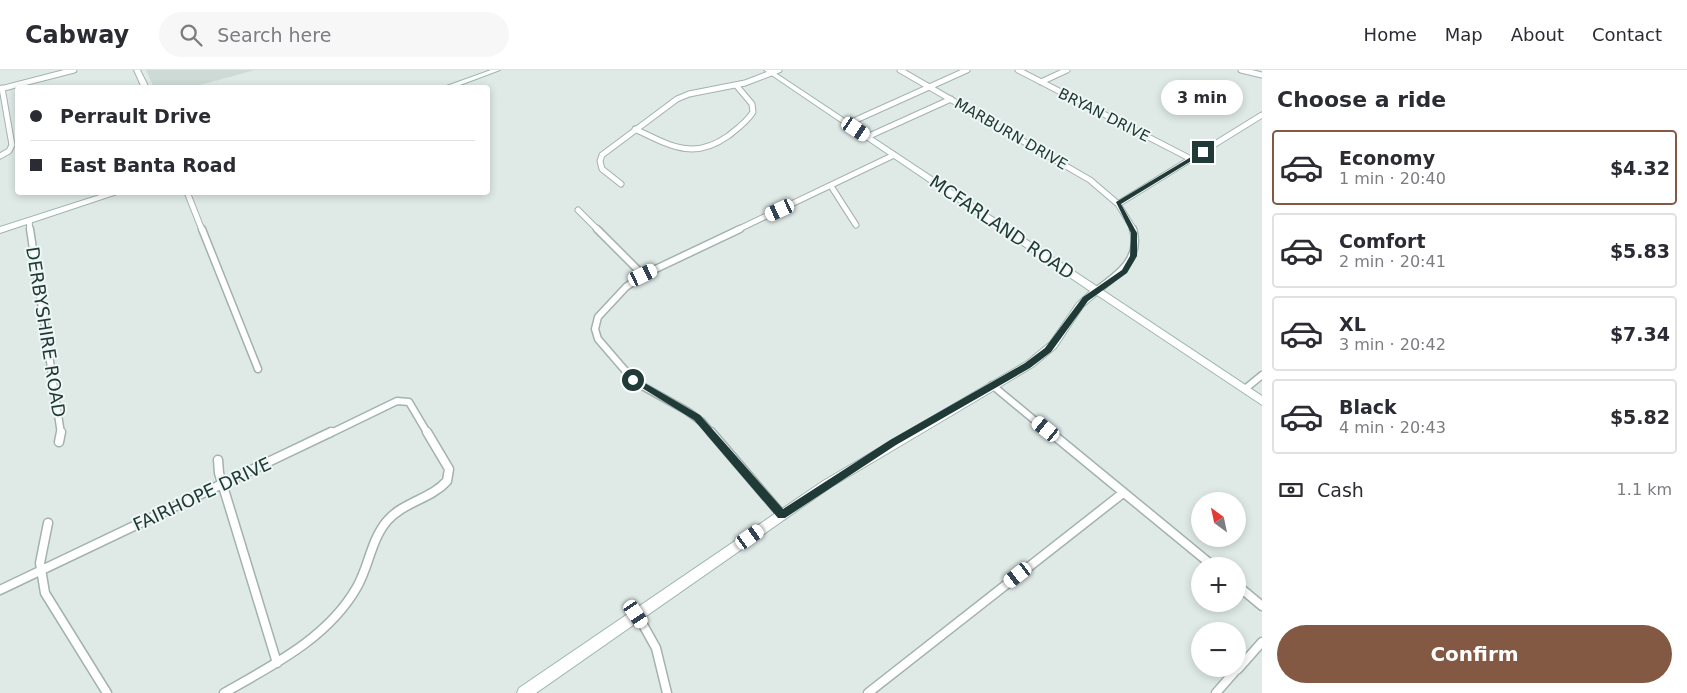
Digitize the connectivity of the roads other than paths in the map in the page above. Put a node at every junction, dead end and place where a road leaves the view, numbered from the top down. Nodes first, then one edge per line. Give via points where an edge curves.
1 (74, 70) edge
2 (137, 70) edge
3 (497, 70) edge
4 (900, 70) edge
5 (967, 70) edge
6 (1018, 70) edge
7 (1067, 70) edge
8 (1241, 70) edge
9 (772, 71) edge
10 (1262, 75) edge
11 (1041, 82) junction
12 (15, 85) edge
13 (16, 85) edge
14 (144, 85) edge
15 (453, 85) edge
16 (736, 85) junction
17 (929, 87) junction
18 (1, 89) edge
19 (951, 99) junction
20 (1262, 115) edge
21 (847, 124) junction
22 (635, 129) junction
23 (868, 137) junction
24 (894, 155) junction
25 (0, 156) edge
26 (1191, 159) junction
27 (621, 184) dead end
28 (832, 186) junction
29 (111, 195) edge
30 (188, 195) edge
31 (1118, 204) junction
32 (578, 210) dead end
33 (29, 221) junction
34 (856, 225) dead end
35 (0, 230) edge
36 (643, 275) junction
37 (1097, 290) junction
38 (258, 369) dead end
39 (1262, 375) edge
40 (992, 385) junction
41 (1246, 390) junction
42 (1262, 400) edge
43 (60, 442) dead end
44 (218, 460) dead end
45 (223, 484) junction
46 (1123, 493) junction
47 (782, 515) junction
48 (48, 523) dead end
49 (1202, 557) edge
50 (40, 571) junction
51 (0, 590) edge
52 (1246, 593) edge
53 (1262, 606) edge
54 (636, 614) junction
55 (1262, 642) edge
56 (1246, 659) edge
57 (277, 663) junction
58 (1230, 677) edge
59 (107, 693) edge
60 (224, 693) edge
61 (524, 693) edge
62 (667, 693) edge
63 (868, 693) edge
64 (1216, 693) edge

1 - 13 street
2 - 14 street
3 - 15 street
4 - 17 street, MARBURN DRIVE
5 - 17 street
6 - 11 street, BRYAN DRIVE
7 - 11 street
8 - 10 street
9 - 16 street
9 - 21 street, MCFARLAND ROAD
11 - 26 street, BRYAN DRIVE
12 - 18 street
16 - 22 street via 682,97
16 - 22 street via 751,103 753,111 715,146 685,149
17 - 19 street, MARBURN DRIVE
17 - 21 street
18 - 25 street via 12,145
19 - 23 street
19 - 31 street, MARBURN DRIVE via 1090,180
20 - 26 street
21 - 23 street, MCFARLAND ROAD
22 - 27 street via 600,159 604,173
23 - 24 street, MCFARLAND ROAD
24 - 28 street
24 - 37 street, MCFARLAND ROAD
26 - 31 street
28 - 34 street
28 - 36 street
29 - 33 street
30 - 38 street
31 - 37 street, MARBURN DRIVE via 1132,228 1135,252 1124,272
32 - 36 street
33 - 35 street
33 - 43 street, DERBYSHIRE ROAD via 62,430
36 - 47 street via 626,287 598,317 595,329 598,339 633,380 704,424
37 - 40 street via 1080,305 1048,350
37 - 41 street, MCFARLAND ROAD
39 - 41 street
40 - 46 street
40 - 47 street via 893,443
41 - 42 street, MCFARLAND ROAD
44 - 45 street
45 - 50 street, FAIRHOPE DRIVE
45 - 57 street
45 - 57 street, FAIRHOPE DRIVE via 404,400 412,404 449,469 449,479 442,487 404,506 387,522 375,540 350,599 317,636
46 - 49 street
46 - 63 street
47 - 54 street
48 - 50 street via 40,549
50 - 51 street, FAIRHOPE DRIVE
50 - 59 street via 43,589 50,603
52 - 53 street
54 - 61 street
54 - 62 street via 656,648
55 - 56 street
57 - 60 street
58 - 64 street

